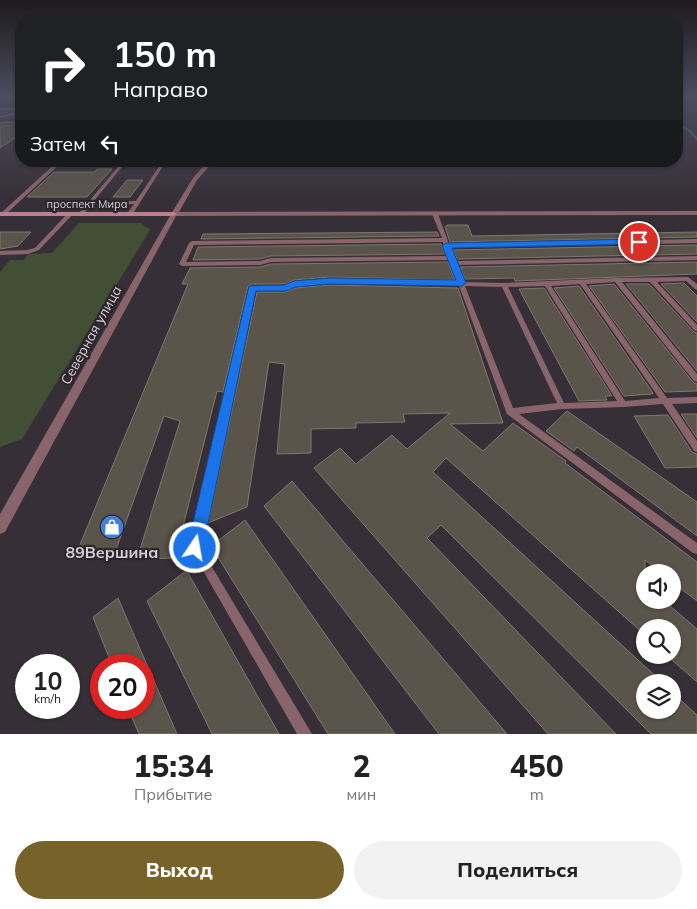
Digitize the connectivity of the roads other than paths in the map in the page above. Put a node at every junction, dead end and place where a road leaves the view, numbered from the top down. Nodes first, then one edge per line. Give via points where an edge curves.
1 (54, 167) edge
2 (120, 167) edge
3 (160, 167) edge
4 (206, 167) edge
5 (136, 202) junction
6 (90, 204) junction
7 (697, 213) edge
8 (1, 214) edge
9 (70, 214) junction
10 (81, 214) junction
11 (130, 214) junction
12 (174, 214) junction
13 (435, 214) junction
14 (697, 241) edge
15 (445, 243) junction
16 (0, 253) edge
17 (697, 258) edge
18 (453, 260) junction
19 (688, 279) junction
20 (697, 279) edge
21 (618, 280) junction
22 (652, 280) junction
23 (582, 282) junction
24 (462, 283) junction
25 (548, 284) junction
26 (504, 285) junction
27 (697, 288) edge
28 (697, 329) edge
29 (697, 379) edge
30 (697, 400) edge
31 (665, 401) junction
32 (623, 404) junction
33 (562, 406) junction
34 (510, 412) junction
35 (697, 448) edge
36 (0, 527) edge
37 (697, 549) edge
38 (305, 734) edge

1 - 8 lane
2 - 6 lane
3 - 5 lane
4 - 12 street, Северная улица
5 - 6 lane
5 - 11 lane
6 - 10 lane
7 - 13 street
8 - 9 street, проспект Мира
9 - 10 street, проспект Мира
9 - 16 lane via 36,249
10 - 11 street, проспект Мира
11 - 12 street, проспект Мира
12 - 13 street
12 - 36 street, Северная улица
13 - 15 lane
14 - 15 lane
15 - 18 lane
15 - 18 lane via 192,243 182,264 271,260
17 - 18 lane
18 - 24 lane
19 - 20 lane
19 - 22 lane
19 - 27 lane
21 - 22 lane
21 - 23 lane
21 - 29 lane
22 - 28 lane
23 - 25 lane
23 - 31 lane
24 - 26 lane
24 - 34 lane
24 - 38 lane via 330,281 294,284 286,288 252,288 195,548
25 - 26 lane
25 - 32 lane
26 - 33 lane
30 - 31 lane
31 - 32 lane
31 - 35 lane
32 - 33 lane
33 - 34 lane
34 - 37 lane

